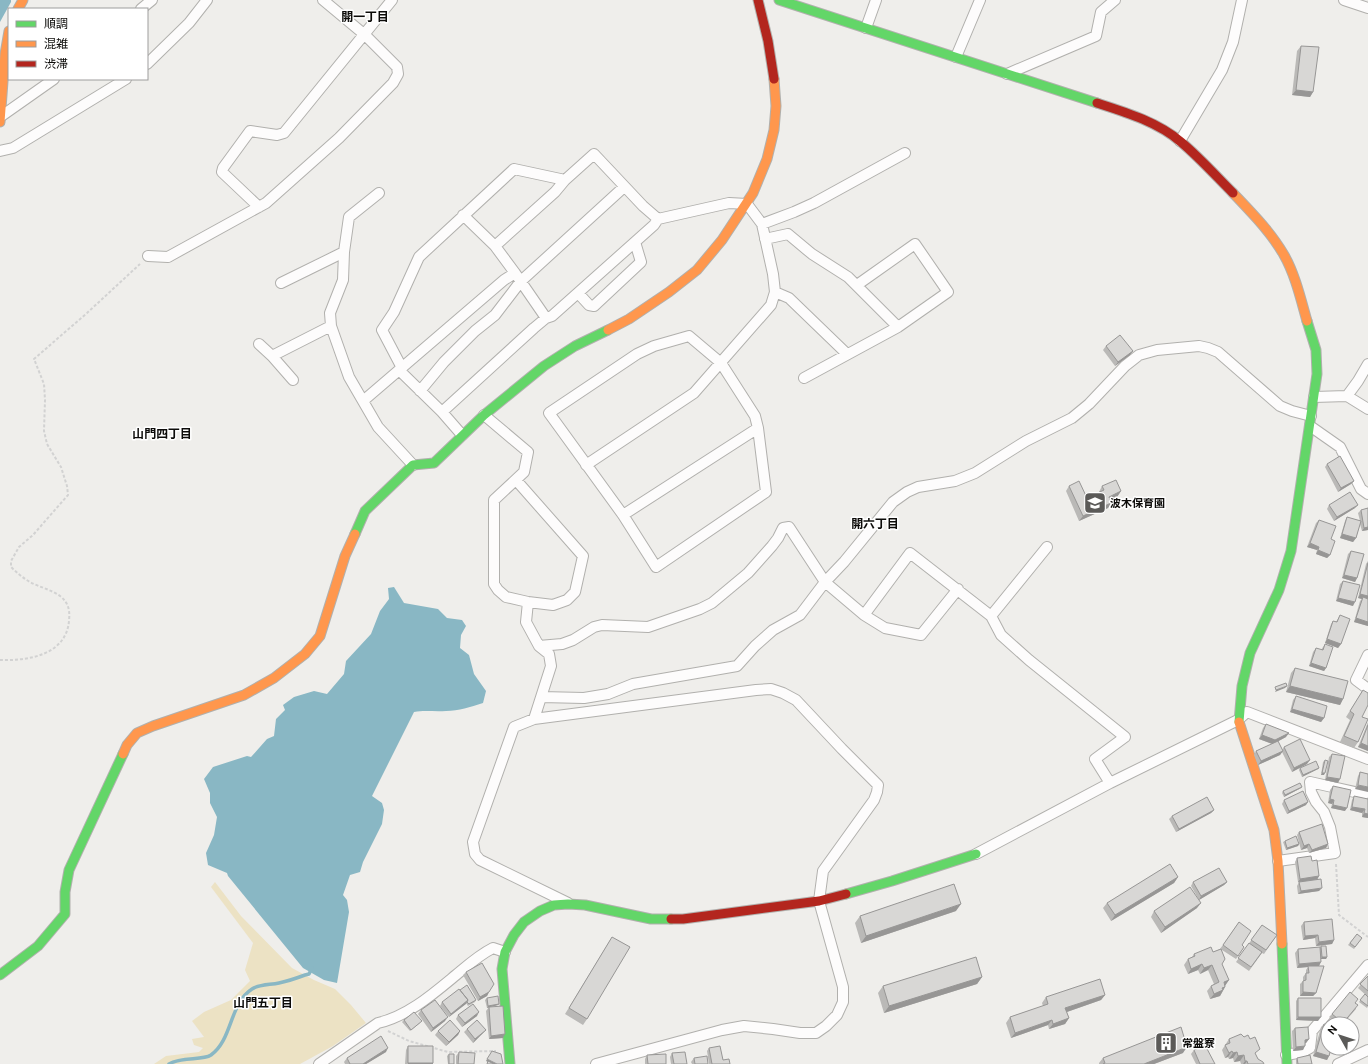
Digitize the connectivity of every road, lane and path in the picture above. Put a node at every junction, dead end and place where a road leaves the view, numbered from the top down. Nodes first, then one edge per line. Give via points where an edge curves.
1 (152, 0) edge
2 (206, 0) edge
3 (323, 0) edge
4 (392, 0) edge
5 (758, 0) edge
6 (779, 0) edge
7 (876, 0) edge
8 (980, 0) edge
9 (1115, 0) edge
10 (1242, 0) edge
11 (1344, 0) edge
12 (142, 8) edge
13 (1368, 8) edge
14 (866, 28) junction
15 (365, 35) junction
16 (8, 37) edge
17 (956, 57) junction
18 (148, 63) edge
19 (1007, 74) junction
20 (53, 80) edge
21 (124, 80) edge
22 (0, 118) edge
23 (0, 122) edge
24 (1180, 141) junction
25 (0, 151) edge
26 (905, 153) dead end
27 (564, 180) junction
28 (624, 187) junction
29 (379, 193) dead end
30 (747, 204) junction
31 (259, 207) junction
32 (463, 215) junction
33 (658, 219) junction
34 (762, 224) junction
35 (765, 239) junction
36 (635, 242) junction
37 (494, 246) junction
38 (344, 252) junction
39 (148, 256) joint
40 (518, 277) junction
41 (281, 283) dead end
42 (857, 285) junction
43 (775, 292) junction
44 (578, 293) junction
45 (546, 318) junction
46 (331, 326) junction
47 (898, 327) junction
48 (259, 344) dead end
49 (847, 354) junction
50 (272, 356) junction
51 (721, 363) junction
52 (1368, 364) edge
53 (400, 369) junction
54 (804, 378) dead end
55 (293, 380) dead end
56 (420, 391) junction
57 (1347, 396) junction
58 (1314, 397) junction
59 (363, 401) junction
60 (1368, 409) edge
61 (442, 412) junction
62 (484, 415) junction
63 (1311, 421) junction
64 (758, 428) junction
65 (462, 435) junction
66 (413, 465) junction
67 (586, 465) junction
68 (516, 480) junction
69 (1368, 494) edge
70 (623, 515) junction
71 (1047, 547) dead end
72 (825, 582) junction
73 (958, 589) junction
74 (528, 602) junction
75 (864, 615) junction
76 (991, 616) junction
77 (539, 646) junction
78 (1368, 656) edge
79 (0, 660) edge
80 (1368, 689) edge
81 (542, 697) junction
82 (534, 719) junction
83 (1238, 720) junction
84 (1368, 760) edge
85 (1110, 783) junction
86 (1368, 795) edge
87 (976, 854) joint
88 (1335, 854) junction
89 (1278, 861) junction
90 (819, 901) junction
91 (568, 904) junction
92 (1368, 936) edge
93 (505, 952) junction
94 (1368, 965) edge
95 (0, 975) edge
96 (378, 1022) junction
97 (509, 1049) junction
98 (1368, 1050) edge
99 (1287, 1060) edge
100 (319, 1064) edge
101 (510, 1064) edge
102 (596, 1064) edge
103 (1338, 1064) edge

1 - 12 street
2 - 18 street via 190,23
3 - 15 street
4 - 15 street
5 - 30 street via 768,41 776,106 774,130 766,158
6 - 14 street
7 - 14 street
8 - 17 street
9 - 19 street via 1101,12 1096,36
10 - 24 street via 1233,42 1222,70
11 - 13 street
14 - 17 street
15 - 31 street via 397,67 398,74 393,83 339,138
15 - 31 street via 284,133 277,135 250,131 222,168 222,172
16 - 22 street
17 - 19 street
19 - 24 street via 1141,119
20 - 22 street
21 - 25 street via 13,148
22 - 23 street
24 - 58 street via 1242,203 1273,237 1285,256 1316,350 1317,374
26 - 34 street via 814,203
27 - 28 street via 594,154
27 - 32 street via 514,169
27 - 37 street via 555,192
28 - 33 street
28 - 40 street
29 - 38 street via 349,217
30 - 33 street via 729,203
30 - 34 street
30 - 62 street via 697,270 629,319 575,346 544,366
31 - 39 street via 168,257
32 - 37 street
32 - 53 street via 419,257 394,312 382,330
33 - 36 street
34 - 35 street
35 - 42 street via 788,234
35 - 43 street
36 - 44 street
36 - 44 street via 641,262 594,306 589,306
37 - 40 street
38 - 41 street
38 - 46 street via 343,280 330,313
39 - 79 path via 34,359 44,384 44,431 47,444 61,467 68,495 19,547 11,561 11,567 30,582 60,596 68,605 69,627 63,640 46,654
40 - 45 street
40 - 53 street via 504,280
40 - 56 street via 495,315 475,330
42 - 47 street
42 - 47 street via 915,244 948,292
43 - 49 street via 790,298
43 - 51 street via 768,309
44 - 45 street via 552,316
45 - 61 street
46 - 50 street
46 - 59 street via 349,377
47 - 49 street
48 - 50 street
49 - 54 street
50 - 55 street
51 - 64 street via 755,416
51 - 67 street via 694,393
51 - 67 street via 689,336 654,346 637,354 549,413
52 - 57 street
53 - 56 street
53 - 59 street
56 - 61 street
57 - 58 street
57 - 60 street
58 - 63 street
59 - 66 street via 378,427
61 - 65 street
62 - 65 street
62 - 68 street via 528,452 524,472
63 - 69 street via 1340,447 1361,489
63 - 72 street via 1280,406 1218,352 1208,348 1186,346 1139,355 1072,418 975,473 955,481 918,487 893,502
63 - 83 street via 1286,574 1250,652 1242,681
64 - 70 street
64 - 70 street via 766,492 656,567
65 - 66 street via 434,463
66 - 95 street via 365,511 345,556 320,636 305,654 274,678 244,695 153,726 137,733 127,745 69,870 65,914 38,946
67 - 70 street
68 - 74 street via 494,500 494,584 506,597
68 - 74 street via 583,556 575,592 567,600 553,605
71 - 76 street
72 - 75 street
72 - 77 street via 789,527 783,528 772,546 748,573 700,610 648,627 602,625 562,644
72 - 81 street via 800,615 773,630 737,666 633,684 608,694 584,698
73 - 75 street via 921,635 885,628
73 - 75 street via 910,553
73 - 76 street
74 - 77 street via 526,622
76 - 85 street via 1001,635 1125,737 1095,759
77 - 81 street via 549,654 551,666
78 - 80 street via 1356,680
81 - 82 street
82 - 90 street via 756,690 771,689 796,700 878,784 874,800 823,871
82 - 91 street via 514,727 474,842 475,854 480,860
83 - 84 street via 1247,712
83 - 85 street
83 - 89 street via 1274,830
85 - 87 street
86 - 88 street via 1310,782 1311,792 1330,827
87 - 90 street
88 - 89 street
88 - 92 path via 1339,915
89 - 99 street
90 - 91 street via 651,920 586,905
90 - 102 street via 843,987 843,1002 837,1014 826,1026 816,1033 800,1033 744,1026
91 - 93 street via 554,905 524,922
93 - 96 street via 493,948 481,954 416,1006
93 - 97 street via 502,969
94 - 99 street via 1312,1031 1310,1048
96 - 97 path via 389,1032 402,1038 448,1052
96 - 100 street
97 - 101 street
98 - 103 street

